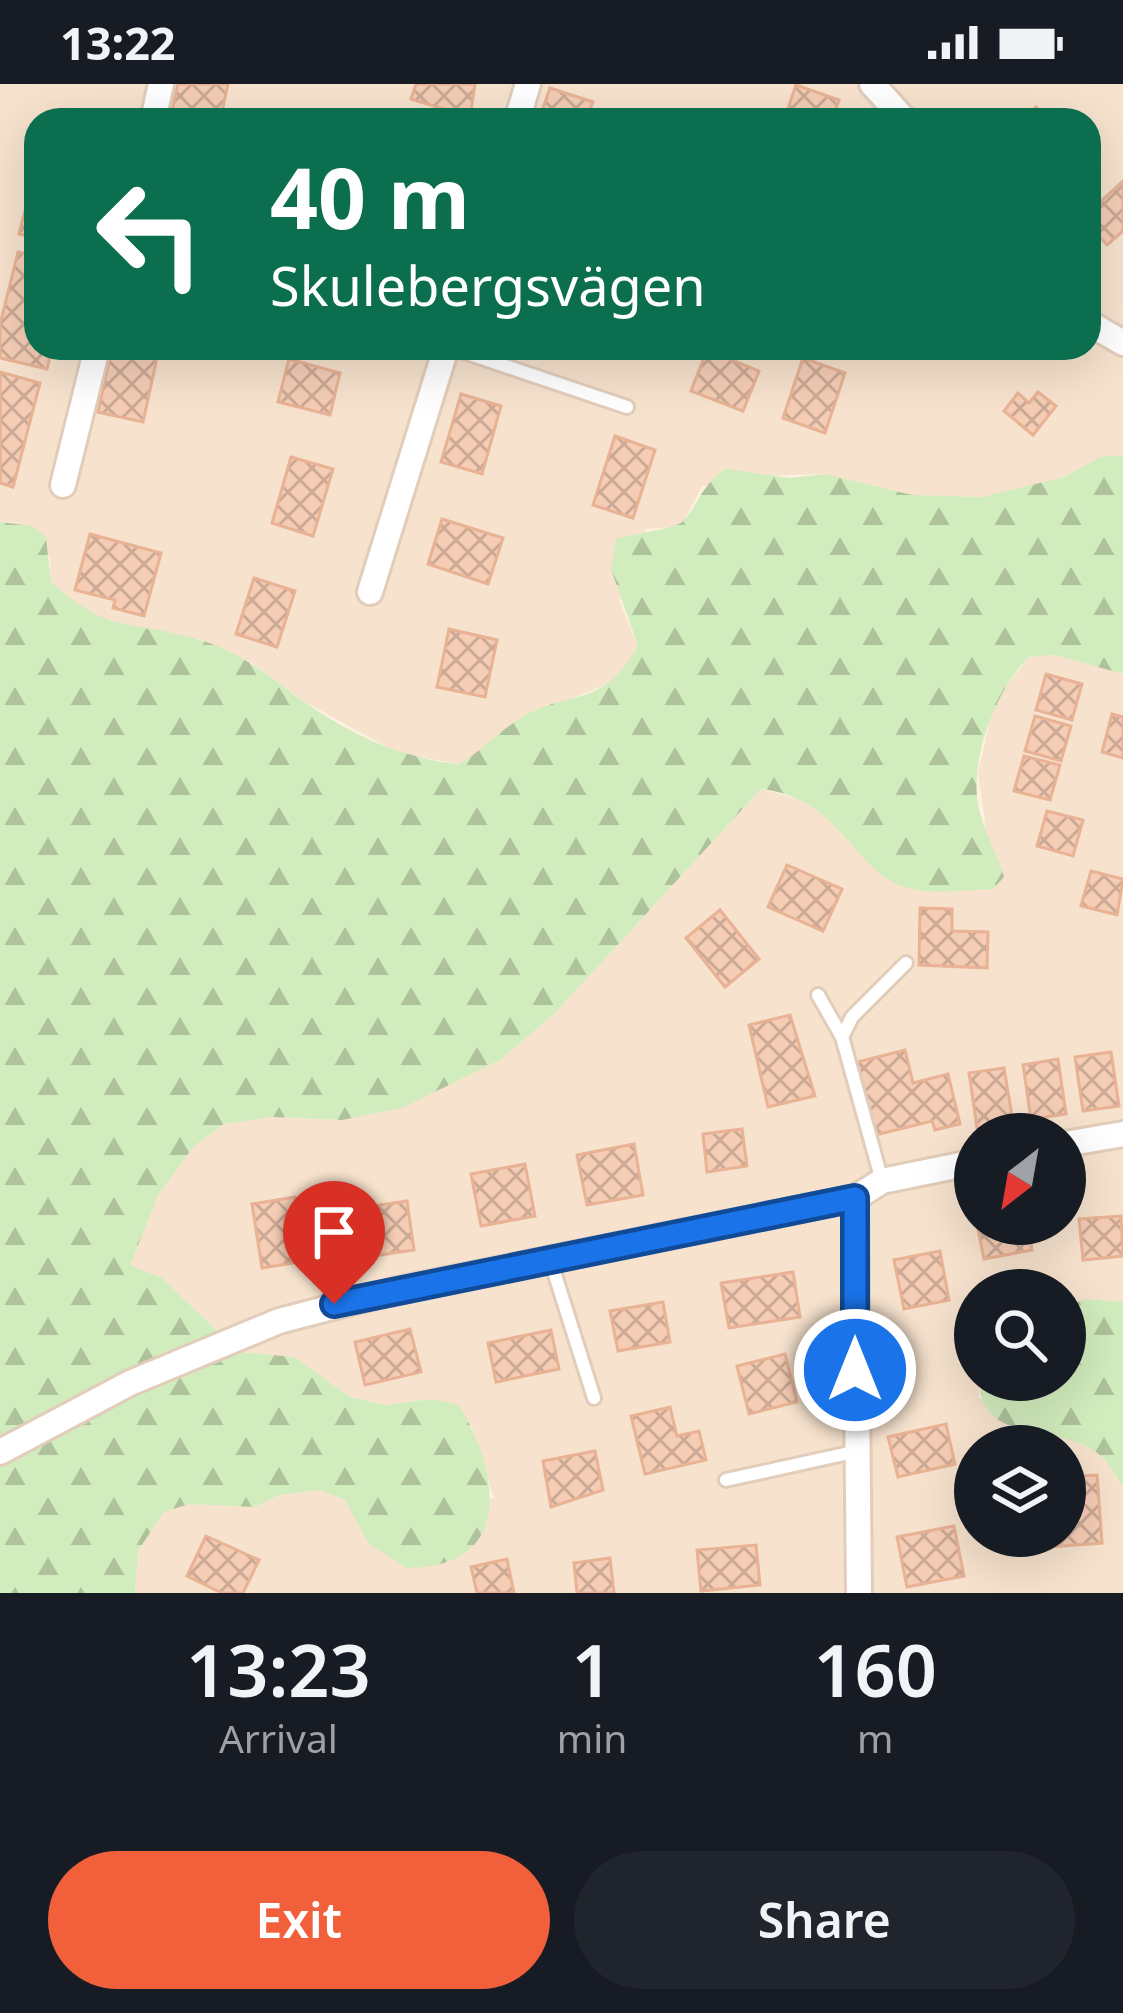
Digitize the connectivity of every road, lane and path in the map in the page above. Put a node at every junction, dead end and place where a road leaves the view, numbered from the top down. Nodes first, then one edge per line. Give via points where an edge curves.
1 (94, 360) edge
2 (445, 360) edge
3 (485, 360) edge
4 (627, 407) dead end
5 (63, 485) dead end
6 (370, 592) dead end
7 (906, 963) dead end
8 (818, 995) dead end
9 (842, 1037) junction
10 (1123, 1134) edge
11 (1086, 1140) edge
12 (954, 1166) edge
13 (882, 1181) junction
14 (855, 1198) junction
15 (550, 1259) junction
16 (594, 1398) dead end
17 (858, 1451) junction
18 (0, 1452) edge
19 (726, 1480) dead end
20 (859, 1593) edge

1 - 5 street
2 - 6 street
3 - 4 lane
7 - 9 lane
8 - 9 lane
9 - 13 lane
10 - 11 street
12 - 13 street
13 - 14 street
14 - 15 street
14 - 17 street
15 - 16 lane
15 - 18 street via 279,1321 64,1415
17 - 19 lane
17 - 20 street

